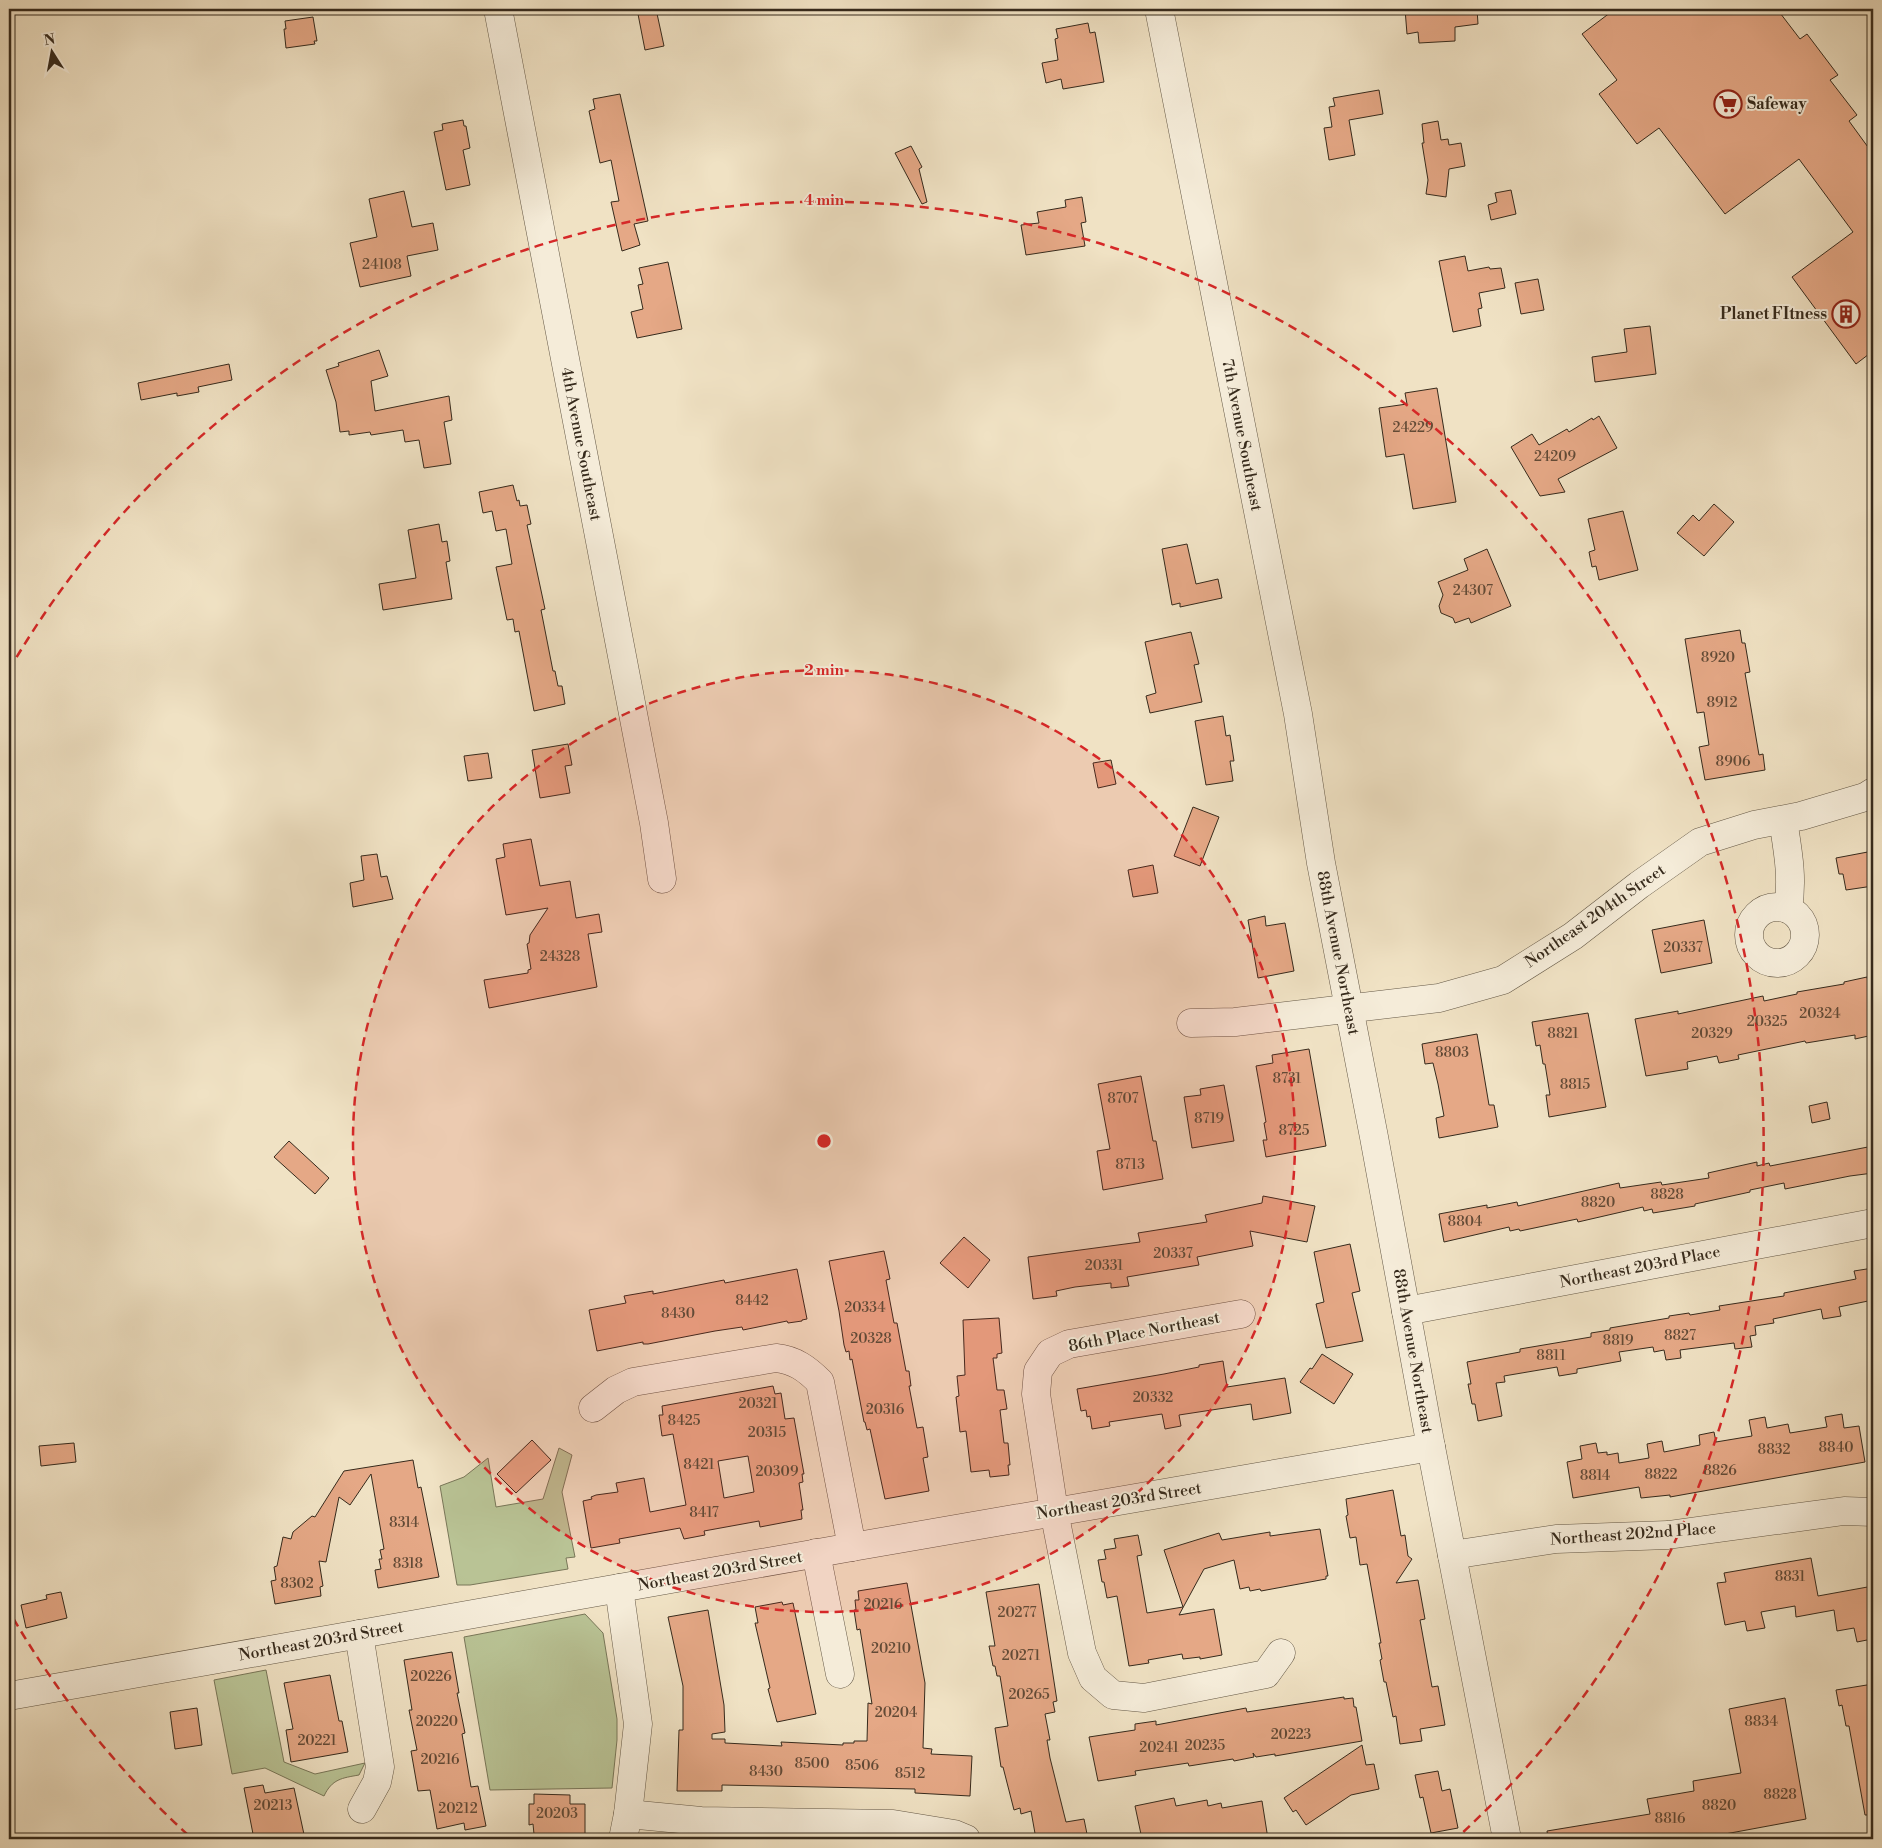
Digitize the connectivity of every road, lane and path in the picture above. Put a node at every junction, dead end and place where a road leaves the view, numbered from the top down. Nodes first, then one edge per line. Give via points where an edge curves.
1 (498, 9) edge
2 (1159, 9) edge
3 (1873, 792) edge
4 (1783, 820) junction
5 (1321, 863) joint
6 (662, 879) dead end
7 (1788, 909) dead end
8 (1349, 1009) junction
9 (1191, 1023) dead end
10 (1873, 1223) edge
11 (1406, 1311) junction
12 (1241, 1314) dead end
13 (593, 1408) dead end
14 (1431, 1447) junction
15 (1054, 1512) junction
16 (1873, 1512) edge
17 (852, 1546) junction
18 (816, 1553) junction
19 (1452, 1555) junction
20 (619, 1588) junction
21 (359, 1634) junction
22 (1281, 1653) dead end
23 (840, 1674) dead end
24 (9, 1696) edge
25 (362, 1809) dead end
26 (626, 1827) edge
27 (792, 1831) edge
28 (966, 1839) edge
29 (1507, 1839) edge

1 - 6 street, 4th Avenue Southeast
2 - 5 street, 7th Avenue Southeast via 1298,714
3 - 4 street, Northeast 204th Street
4 - 7 street via 1791,869
4 - 8 street, Northeast 204th Street via 1754,825 1700,842 1573,936 1503,980 1439,998
5 - 8 street, 88th Avenue Northeast
8 - 9 street, Northeast 204th Street via 1235,1022
8 - 11 street, 88th Avenue Northeast
10 - 11 street, Northeast 203rd Place
11 - 14 street, 88th Avenue Northeast
12 - 15 street, 86th Place Northeast via 1069,1344 1050,1353 1038,1371 1036,1394
13 - 17 street via 616,1390 633,1382 776,1358 798,1364 820,1382
14 - 15 street, Northeast 203rd Street
14 - 19 street, 88th Avenue Northeast
15 - 17 street, Northeast 203rd Street
15 - 22 street, 86th Place Northeast via 1082,1653 1093,1678 1114,1695 1144,1698 1266,1674
16 - 19 street, Northeast 202nd Place via 1844,1511 1668,1535 1556,1539
17 - 18 street, Northeast 203rd Street
18 - 20 street, Northeast 203rd Street
18 - 23 street
19 - 29 street, 88th Avenue Northeast
20 - 21 street, Northeast 203rd Street
20 - 26 street via 638,1724
21 - 24 street, Northeast 203rd Street
21 - 25 street via 380,1767 377,1782
26 - 27 street via 701,1821
27 - 28 street via 893,1824

